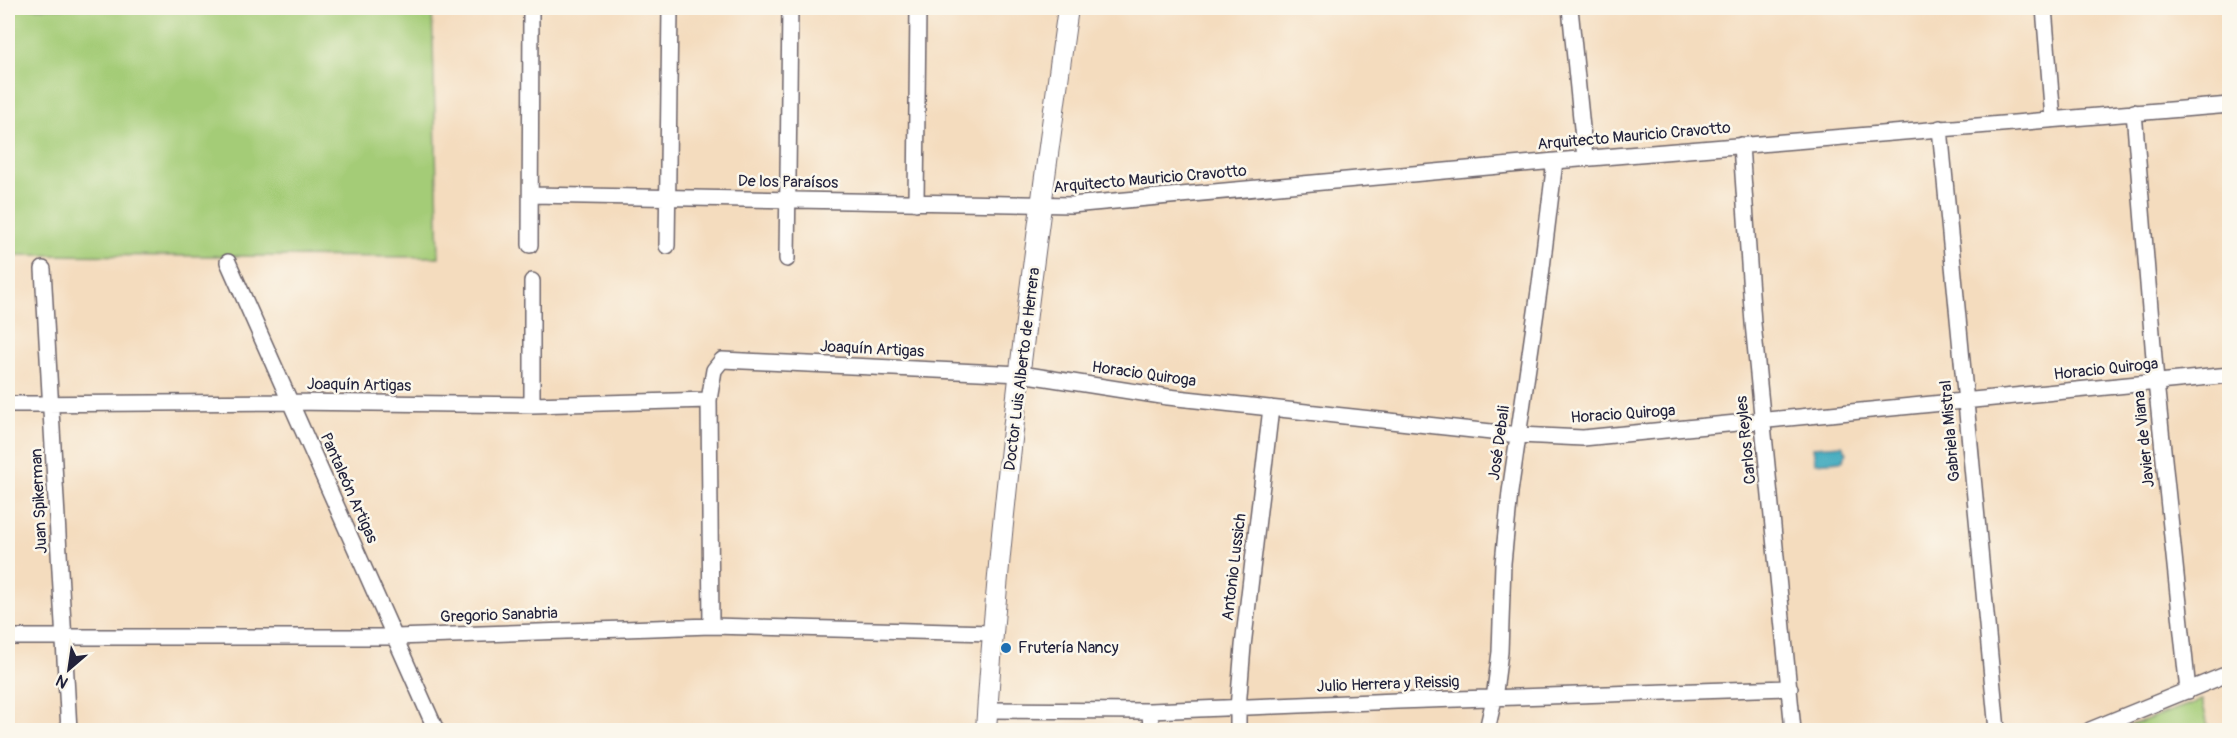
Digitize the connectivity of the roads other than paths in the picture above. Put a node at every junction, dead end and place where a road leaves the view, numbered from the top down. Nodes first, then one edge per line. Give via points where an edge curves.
1 (531, 8) edge
2 (670, 8) edge
3 (790, 8) edge
4 (918, 8) edge
5 (1068, 8) edge
6 (1570, 8) edge
7 (2044, 8) edge
8 (2229, 105) edge
9 (2134, 112) junction
10 (2053, 119) junction
11 (1941, 128) junction
12 (1741, 145) junction
13 (1585, 159) junction
14 (1555, 161) junction
15 (532, 195) junction
16 (668, 198) junction
17 (788, 200) junction
18 (916, 203) junction
19 (1042, 206) junction
20 (530, 245) dead end
21 (667, 246) dead end
22 (787, 259) dead end
23 (228, 262) dead end
24 (43, 269) dead end
25 (532, 280) dead end
26 (1021, 374) junction
27 (2229, 375) edge
28 (2156, 382) junction
29 (709, 400) junction
30 (1966, 400) junction
31 (290, 402) junction
32 (8, 404) edge
33 (51, 404) junction
34 (532, 405) junction
35 (1271, 408) junction
36 (1762, 420) junction
37 (1518, 435) junction
38 (711, 626) junction
39 (992, 633) junction
40 (8, 637) edge
41 (65, 637) junction
42 (396, 637) junction
43 (2229, 673) edge
44 (1790, 688) junction
45 (2188, 691) junction
46 (1494, 699) junction
47 (1238, 708) junction
48 (987, 710) junction
49 (1150, 711) junction
50 (69, 730) edge
51 (436, 730) edge
52 (986, 730) edge
53 (1151, 730) edge
54 (1238, 730) edge
55 (1487, 730) edge
56 (1792, 730) edge
57 (1997, 730) edge
58 (2090, 730) edge

1 - 15 street
2 - 16 street
3 - 17 street
4 - 18 street
5 - 19 street, Doctor Luis Alberto de Herrera
6 - 13 street
7 - 10 street
8 - 9 street, Arquitecto Mauricio Cravotto
9 - 10 street, Arquitecto Mauricio Cravotto
9 - 28 street, Javier de Viana
10 - 11 street, Arquitecto Mauricio Cravotto
11 - 12 street, Arquitecto Mauricio Cravotto
11 - 30 street, Gabriela Mistral
12 - 13 street, Arquitecto Mauricio Cravotto
12 - 36 street, Carlos Reyles
13 - 14 street, Arquitecto Mauricio Cravotto
14 - 19 street, Arquitecto Mauricio Cravotto
14 - 37 street, José Debali
15 - 16 street, De los Paraísos
15 - 20 street
16 - 17 street, De los Paraísos
16 - 21 street
17 - 18 street, De los Paraísos
17 - 22 street
18 - 19 street, De los Paraísos
19 - 26 street, Doctor Luis Alberto de Herrera
23 - 31 street, Pantaleón Artigas
24 - 33 street, Juan Spikerman
25 - 34 street
26 - 29 street, Joaquín Artigas via 722,360 714,370
26 - 35 street, Horacio Quiroga
26 - 39 street, Doctor Luis Alberto de Herrera
27 - 28 street, Horacio Quiroga
28 - 30 street, Horacio Quiroga
28 - 45 street, Javier de Viana
29 - 34 street, Joaquín Artigas
29 - 38 street
30 - 36 street, Horacio Quiroga
30 - 57 street, Gabriela Mistral
31 - 33 street, Joaquín Artigas
31 - 34 street, Joaquín Artigas
31 - 42 street, Pantaleón Artigas
32 - 33 street, Joaquín Artigas
33 - 41 street, Juan Spikerman
35 - 37 street, Horacio Quiroga
35 - 47 street, Antonio Lussich
36 - 37 street, Horacio Quiroga via 1583,438
36 - 44 street, Carlos Reyles
37 - 46 street, José Debali via 1503,563
38 - 39 street, Gregorio Sanabria
38 - 42 street, Gregorio Sanabria
39 - 48 street, Doctor Luis Alberto de Herrera
40 - 41 street, Gregorio Sanabria
41 - 42 street, Gregorio Sanabria
41 - 50 street, Juan Spikerman
42 - 51 street, Pantaleón Artigas
43 - 45 street
44 - 46 street, Julio Herrera y Reissig
44 - 56 street, Carlos Reyles
45 - 58 street
46 - 47 street, Julio Herrera y Reissig
46 - 55 street, José Debali
47 - 49 street, Julio Herrera y Reissig
47 - 54 street, Antonio Lussich
48 - 49 street, Julio Herrera y Reissig
48 - 52 street, Doctor Luis Alberto de Herrera
49 - 53 street

